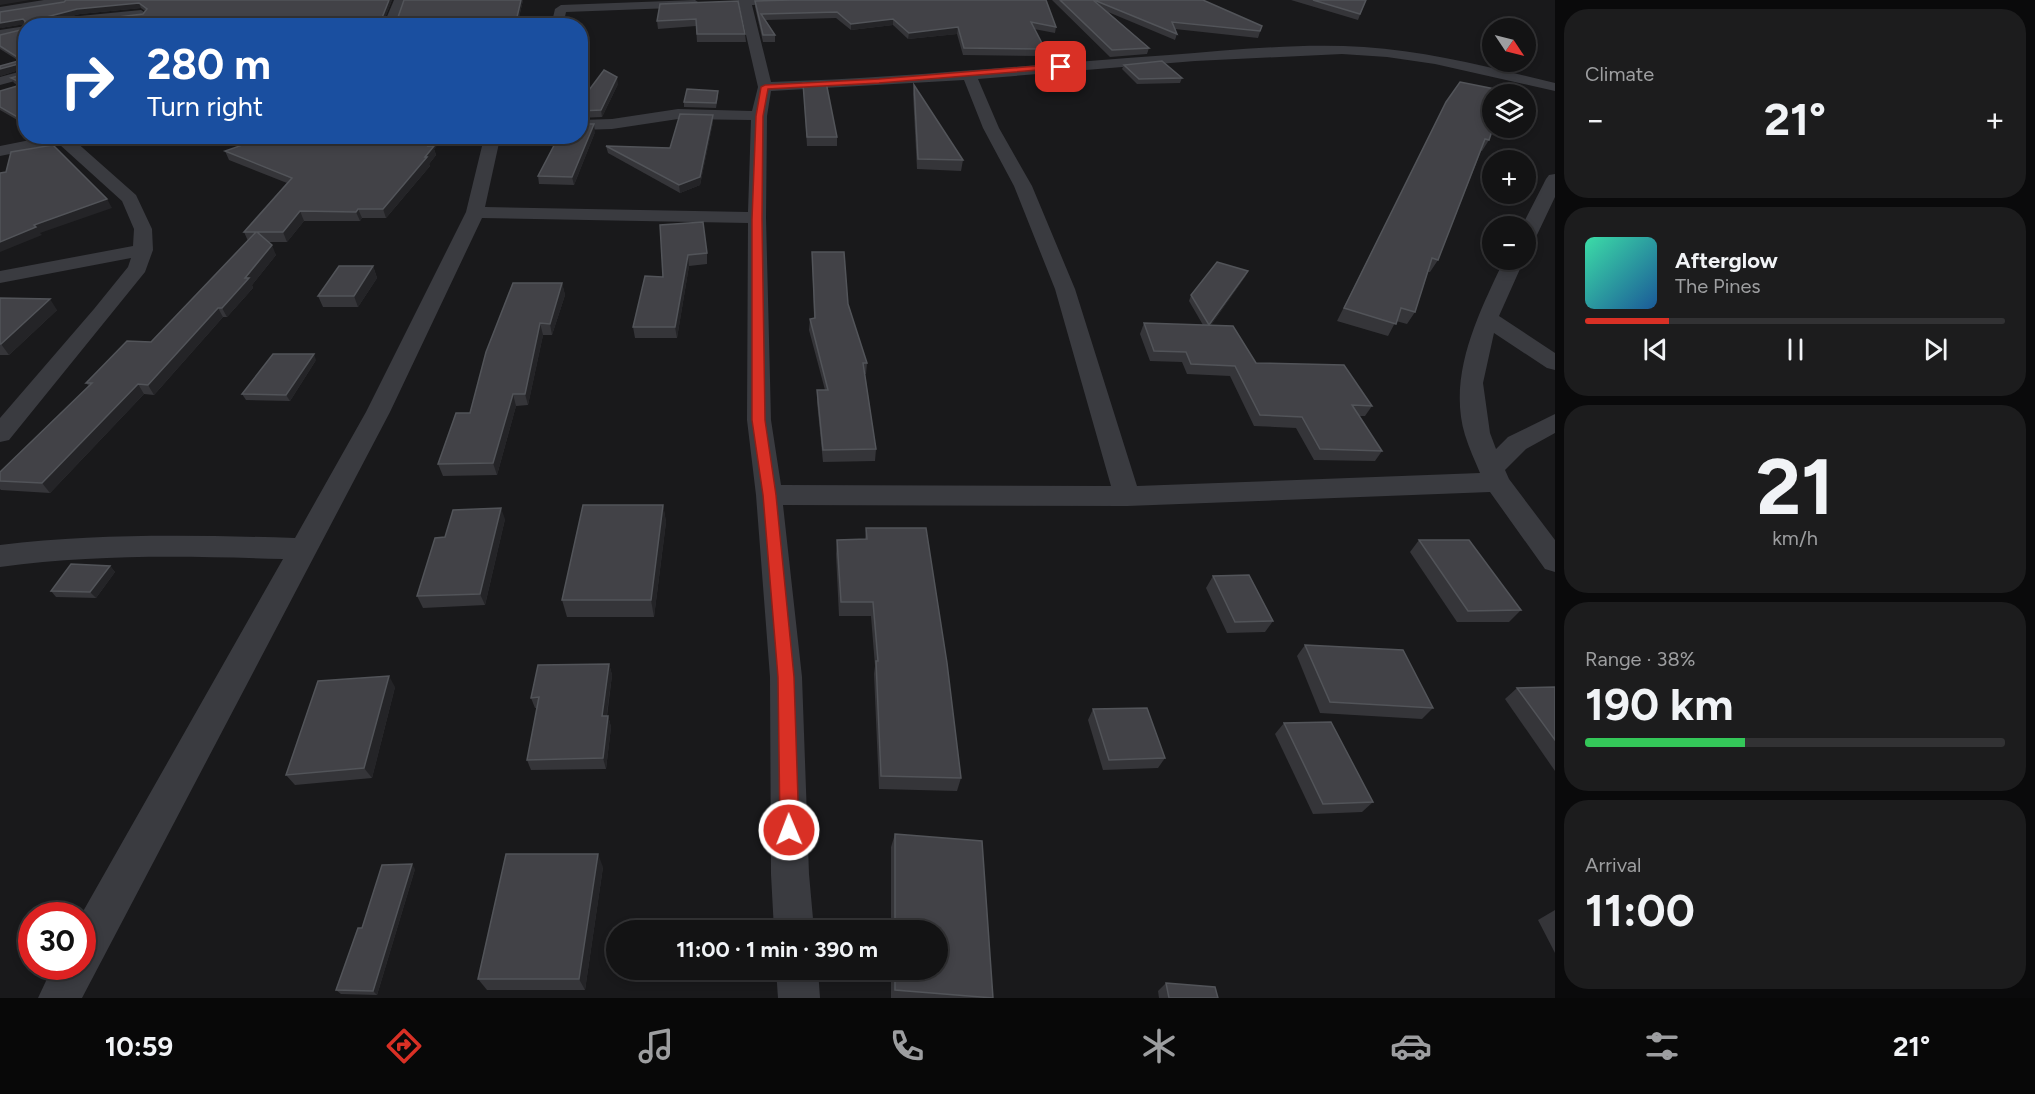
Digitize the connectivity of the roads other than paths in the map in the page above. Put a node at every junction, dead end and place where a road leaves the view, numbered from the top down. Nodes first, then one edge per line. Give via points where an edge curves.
1 (59, 0) edge
2 (400, 0) edge
3 (792, 0) edge
4 (563, 4) edge
5 (703, 4) edge
6 (0, 10) edge
7 (143, 15) edge
8 (105, 18) edge
9 (392, 18) edge
10 (18, 31) edge
11 (0, 34) edge
12 (969, 74) junction
13 (18, 76) edge
14 (0, 81) edge
15 (765, 87) junction
16 (1555, 87) edge
17 (759, 116) junction
18 (588, 125) edge
19 (42, 144) edge
20 (77, 144) edge
21 (491, 144) edge
22 (0, 151) edge
23 (1555, 179) edge
24 (475, 212) junction
25 (1536, 217) edge
26 (757, 219) junction
27 (143, 250) junction
28 (1509, 270) edge
29 (0, 277) edge
30 (1487, 318) junction
31 (1555, 363) edge
32 (1555, 422) edge
33 (0, 434) edge
34 (1494, 475) junction
35 (770, 495) junction
36 (1127, 496) junction
37 (303, 549) junction
38 (0, 556) edge
39 (1555, 561) edge
40 (793, 920) edge
41 (96, 928) edge
42 (68, 980) edge
43 (798, 980) edge
44 (58, 998) edge
45 (799, 998) edge

1 - 6 street
2 - 9 street
3 - 15 street via 741,2
4 - 5 street
7 - 8 street
10 - 11 street
12 - 15 street
12 - 16 street via 1338,51 1439,60
12 - 36 street via 991,128 1023,186 1065,289
13 - 14 street
15 - 17 street
17 - 18 street via 678,114
17 - 26 street
19 - 22 street
20 - 27 street via 130,199 143,229
21 - 24 street
23 - 25 street
24 - 26 street
24 - 37 street via 378,412
26 - 35 street via 759,420
27 - 29 street
27 - 33 street via 138,268
28 - 30 street
30 - 31 street
30 - 34 street via 1471,382 1477,433
32 - 34 street via 1517,443
34 - 36 street
34 - 39 street
35 - 36 street
35 - 40 street via 786,677
37 - 38 street via 62,548
37 - 41 street
42 - 44 street
43 - 45 street

